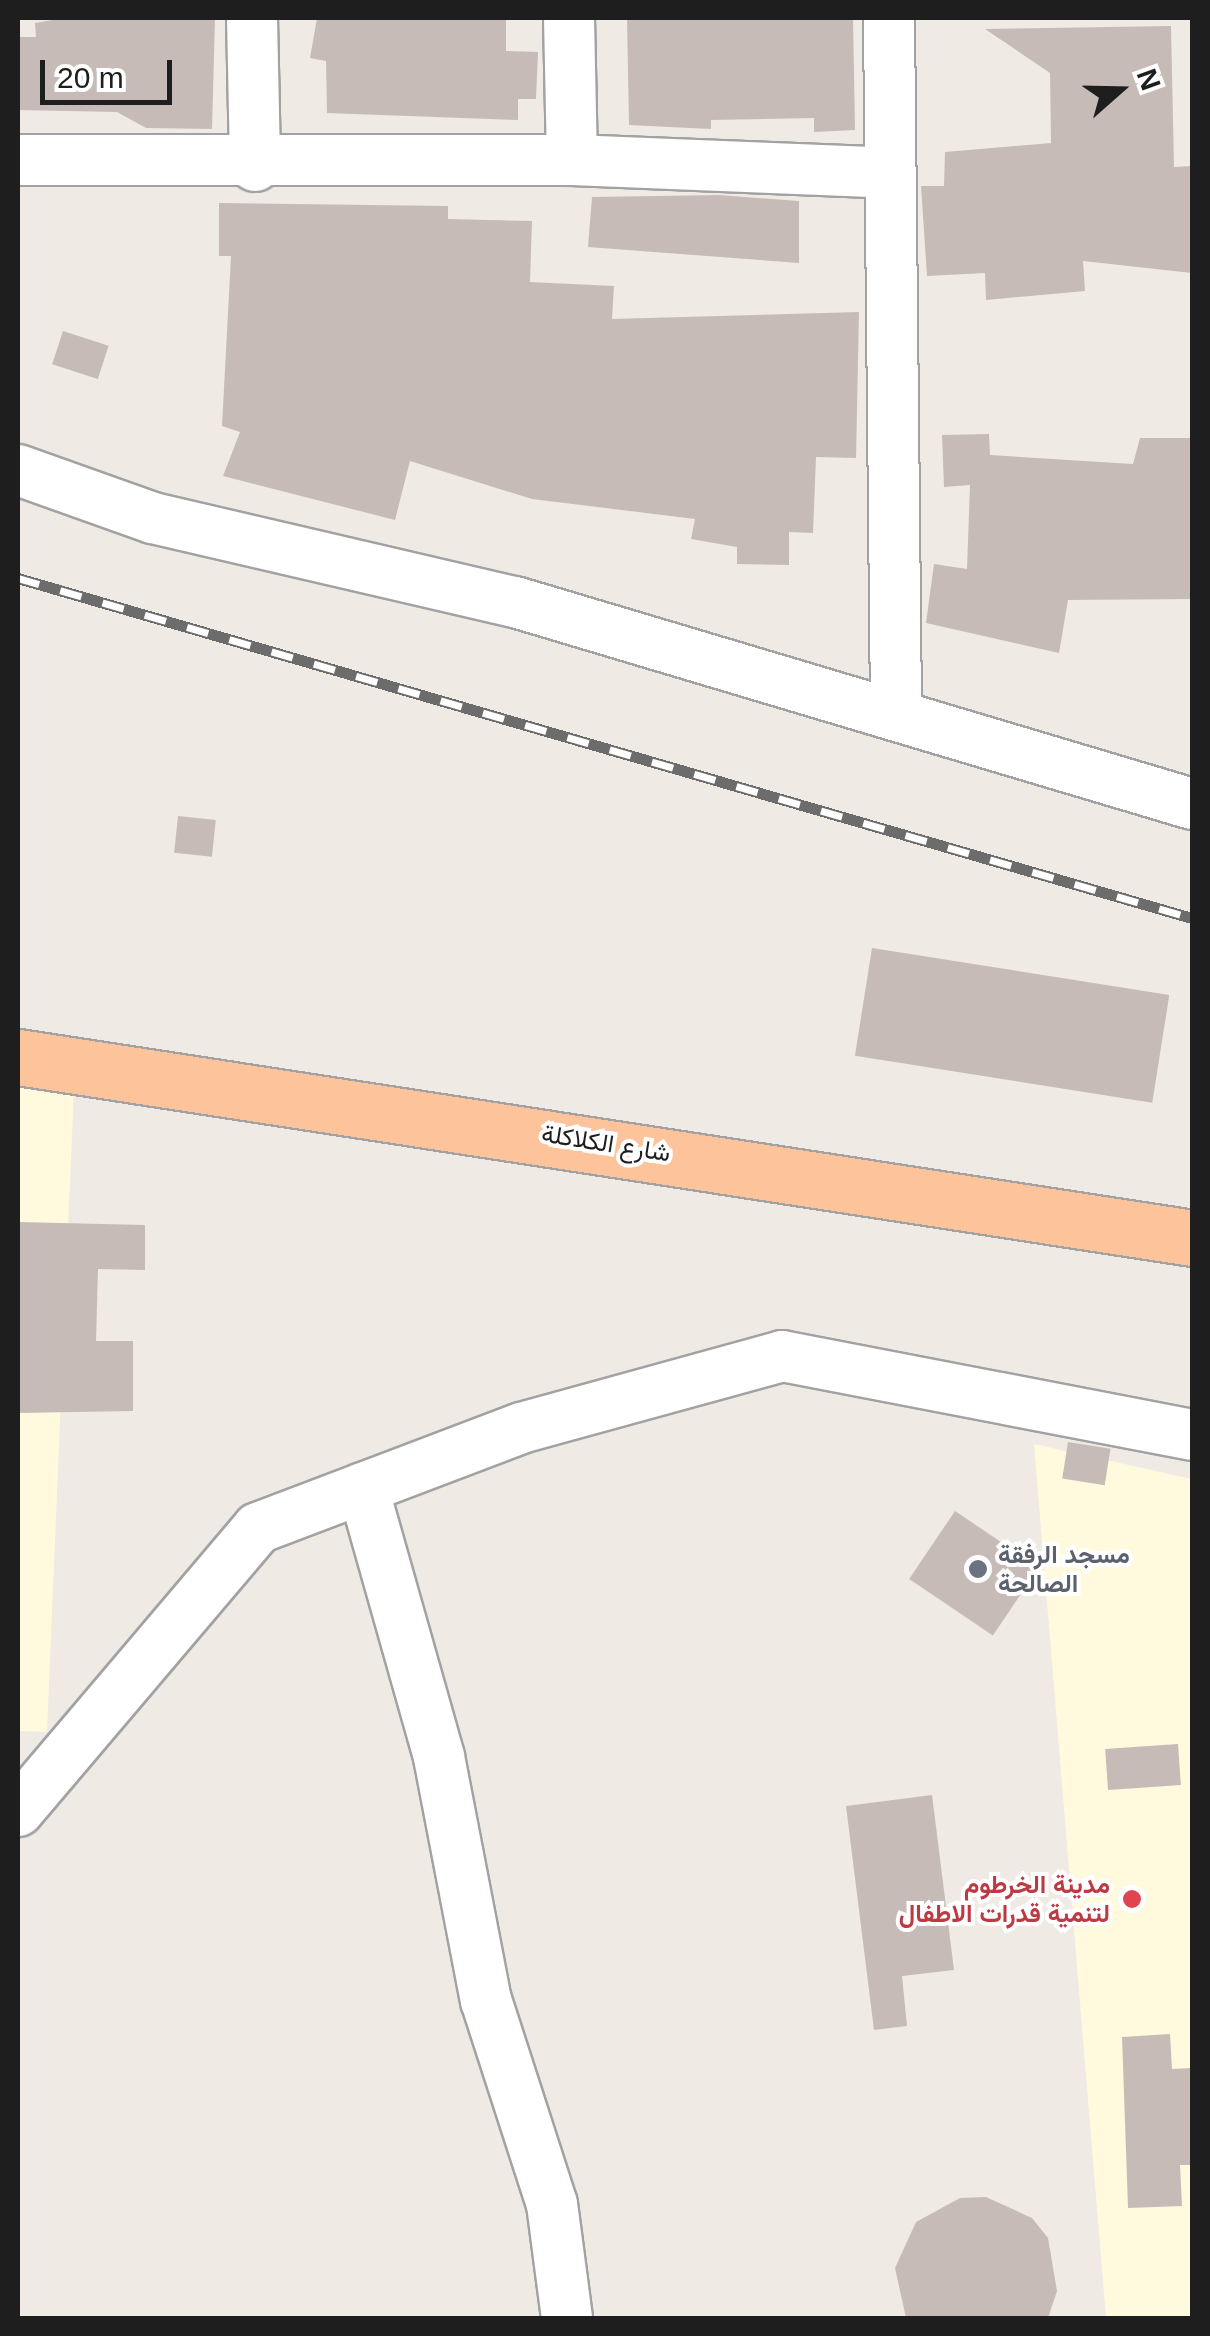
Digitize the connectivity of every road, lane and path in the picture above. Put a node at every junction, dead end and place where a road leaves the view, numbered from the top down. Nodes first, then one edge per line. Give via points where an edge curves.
1 (252, 18) edge
2 (569, 18) edge
3 (889, 18) edge
4 (18, 160) edge
5 (572, 160) junction
6 (255, 166) junction
7 (890, 173) junction
8 (18, 470) edge
9 (896, 710) junction
10 (1192, 804) edge
11 (18, 1057) edge
12 (1192, 1238) edge
13 (1192, 1435) edge
14 (363, 1488) junction
15 (18, 1811) edge
16 (567, 2318) edge

1 - 6 street
2 - 5 street
3 - 7 street
4 - 6 street
5 - 6 street
5 - 7 street
7 - 9 street
8 - 9 street via 153,518 516,602
9 - 10 street
11 - 12 main road, شارع الكلاكلة
13 - 14 street via 769,1357 521,1428
14 - 15 street via 258,1528
14 - 16 street via 439,1758 486,2000 552,2204

